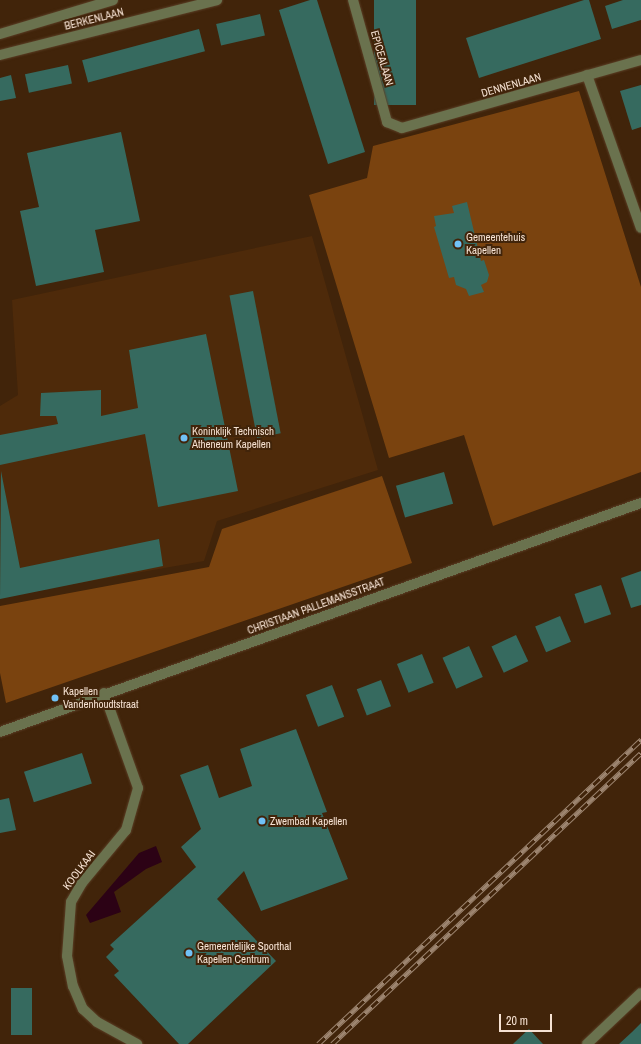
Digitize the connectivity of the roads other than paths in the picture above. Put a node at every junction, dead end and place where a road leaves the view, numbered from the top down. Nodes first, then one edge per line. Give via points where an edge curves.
1 (113, 0) edge
2 (217, 0) edge
3 (353, 0) edge
4 (0, 34) edge
5 (0, 55) edge
6 (641, 60) edge
7 (587, 75) junction
8 (388, 122) joint
9 (641, 228) edge
10 (641, 503) edge
11 (104, 693) junction
12 (0, 732) edge
13 (641, 992) edge
14 (137, 1044) edge
15 (587, 1044) edge

1 - 4 street, BERKENLAAN
2 - 5 street, BERKENLAAN
3 - 8 street, EPICEALAAN
6 - 7 street, DENNENLAAN
7 - 8 street, DENNENLAAN via 402,128
7 - 9 street
10 - 11 street, CHRISTIAAN PALLEMANSSTRAAT
11 - 12 street, CHRISTIAAN PALLEMANSSTRAAT
11 - 14 street, KOOLKAAI via 138,788 126,830 82,883 71,902 67,956 73,986 83,1009 97,1022
13 - 15 street

